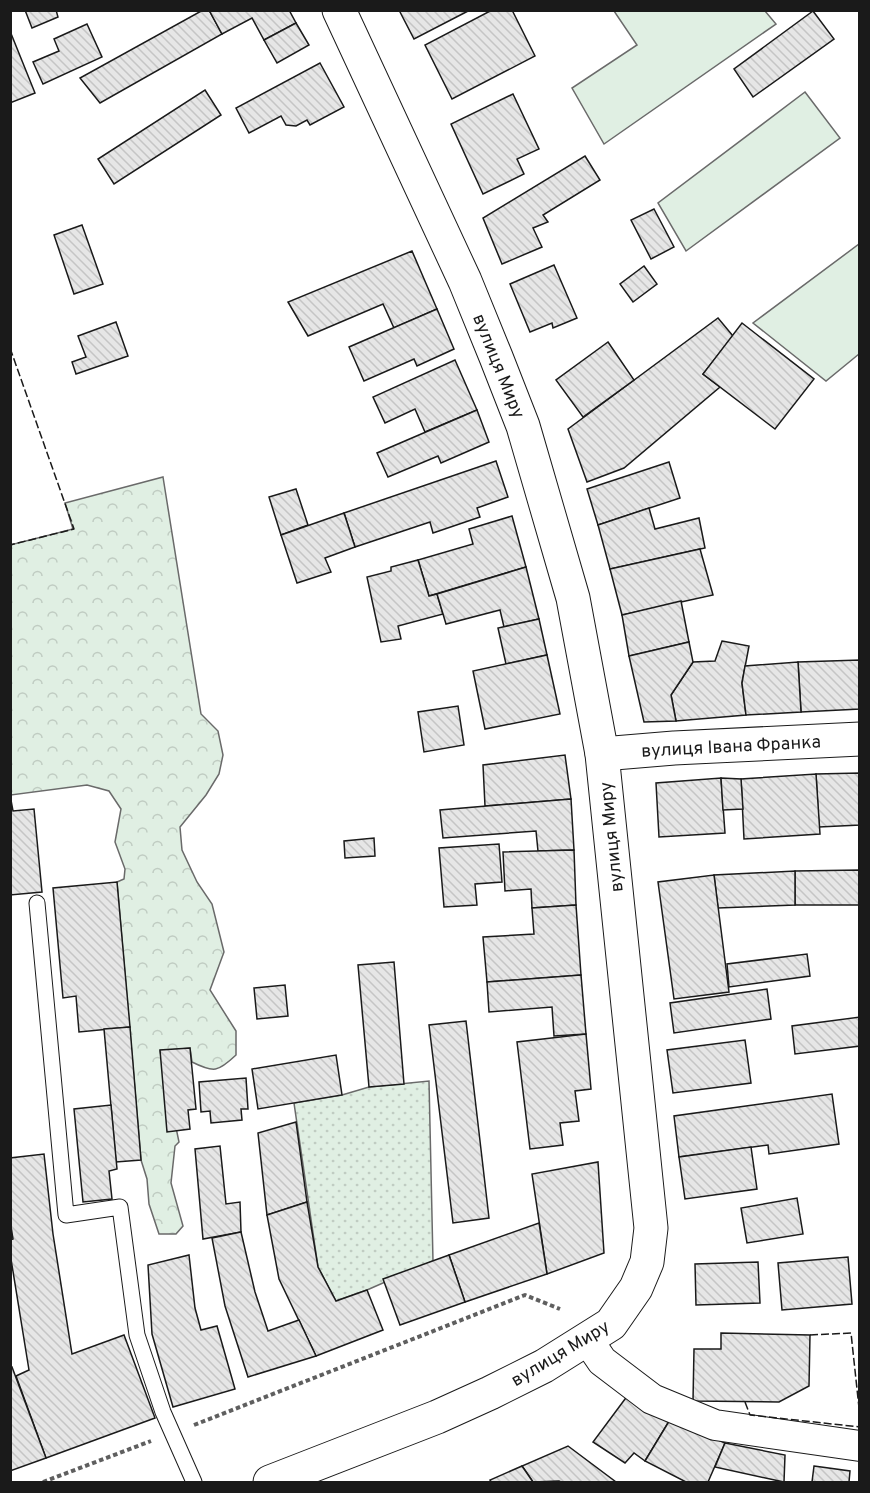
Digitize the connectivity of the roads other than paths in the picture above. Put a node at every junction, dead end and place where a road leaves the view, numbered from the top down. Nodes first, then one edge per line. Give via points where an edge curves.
1 (339, 10) edge
2 (860, 739) edge
3 (602, 754) junction
4 (37, 903) dead end
5 (587, 1339) junction
6 (860, 1446) edge
7 (194, 1482) edge
8 (270, 1482) edge

1 - 3 main road, вулиця Миру via 465,281 523,426 573,598
2 - 3 main road, вулиця Івана Франка
3 - 5 main road, вулиця Миру via 651,1228 647,1262 636,1288 611,1324
4 - 7 lane via 66,1215 120,1207 136,1335 163,1412
5 - 6 street via 602,1361 652,1399 715,1425
5 - 8 main road, вулиця Миру via 544,1366 437,1417

